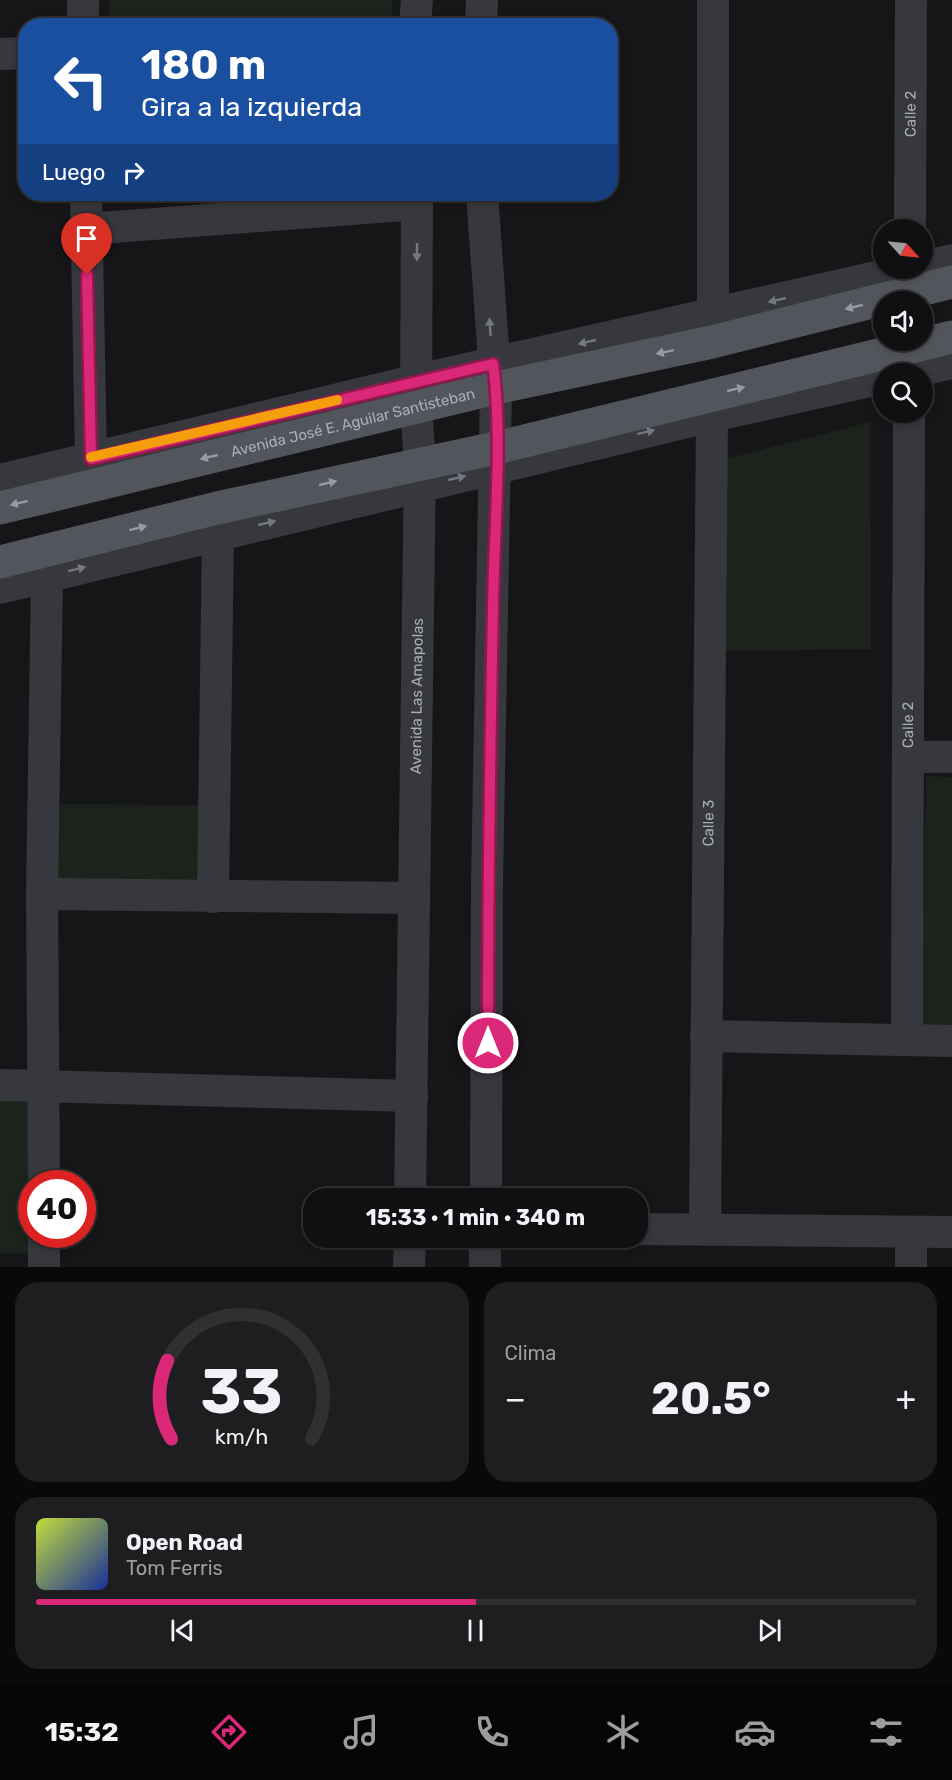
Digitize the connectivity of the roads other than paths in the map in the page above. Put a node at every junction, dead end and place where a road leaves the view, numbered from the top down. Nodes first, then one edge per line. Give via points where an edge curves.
1 (83, 0) edge
2 (417, 0) edge
3 (482, 0) edge
4 (713, 0) edge
5 (911, 0) edge
6 (83, 18) edge
7 (416, 18) edge
8 (481, 18) edge
9 (18, 53) edge
10 (0, 54) edge
11 (86, 201) edge
12 (395, 201) edge
13 (417, 201) edge
14 (482, 201) edge
15 (910, 219) edge
16 (87, 229) junction
17 (952, 260) edge
18 (933, 264) edge
19 (873, 277) edge
20 (952, 282) edge
21 (713, 314) junction
22 (952, 337) edge
23 (952, 363) edge
24 (933, 367) edge
25 (494, 376) junction
26 (873, 380) edge
27 (417, 394) junction
28 (712, 416) junction
29 (909, 423) edge
30 (91, 459) junction
31 (496, 459) junction
32 (420, 475) junction
33 (0, 480) edge
34 (0, 508) edge
35 (218, 534) junction
36 (0, 562) edge
37 (47, 577) junction
38 (0, 588) edge
39 (908, 757) junction
40 (952, 757) edge
41 (42, 894) junction
42 (213, 897) junction
43 (413, 898) junction
44 (706, 1036) junction
45 (907, 1039) junction
46 (952, 1041) edge
47 (0, 1085) edge
48 (44, 1086) junction
49 (412, 1096) junction
50 (44, 1170) edge
51 (410, 1188) edge
52 (486, 1188) edge
53 (648, 1229) edge
54 (705, 1229) junction
55 (911, 1232) junction
56 (952, 1232) edge
57 (44, 1248) edge
58 (410, 1248) edge
59 (485, 1248) edge
60 (44, 1267) edge
61 (409, 1267) edge
62 (485, 1267) edge
63 (911, 1267) edge

1 - 6 street
2 - 7 street
3 - 8 street
4 - 21 street
5 - 15 street, Calle 2
9 - 10 street
11 - 16 street
12 - 16 street
13 -> 27 street, Avenida Las Amapolas
25 -> 14 street
16 - 30 street
17 - 18 street, Avenida José E. Aguilar Santisteban
19 -> 21 street, Avenida José E. Aguilar Santisteban
20 -> 25 main road, Avenida José E. Aguilar Santisteban via 712,342
21 -> 25 street, Avenida José E. Aguilar Santisteban
31 -> 22 main road
23 - 24 street
25 - 27 main road, Avenida José E. Aguilar Santisteban
25 - 31 street
26 - 28 street
27 - 30 street, Avenida José E. Aguilar Santisteban
27 - 32 street, Avenida Las Amapolas
27 -> 34 main road, Avenida José E. Aguilar Santisteban
31 -> 28 street
28 - 44 street, Calle 3
29 - 39 street, Calle 2
30 - 33 street, Avenida José E. Aguilar Santisteban
32 -> 31 main road
31 - 52 street via 487,883
35 -> 32 street
36 -> 32 main road via 217,508
32 - 43 street, Avenida Las Amapolas
37 -> 35 street
35 - 42 street
37 - 38 street
37 - 41 street
39 - 40 street
39 - 45 street, Calle 2
41 - 42 street
41 - 48 street
42 - 43 street
43 - 49 street, Avenida Las Amapolas
44 - 45 street
44 - 54 street, Calle 3
45 - 46 street
47 - 48 street
48 - 49 street
48 - 50 street
49 - 51 street, Avenida Las Amapolas
53 - 54 street
54 - 55 street
55 - 56 street
55 - 63 street
57 - 60 street
58 - 61 street
59 - 62 street

